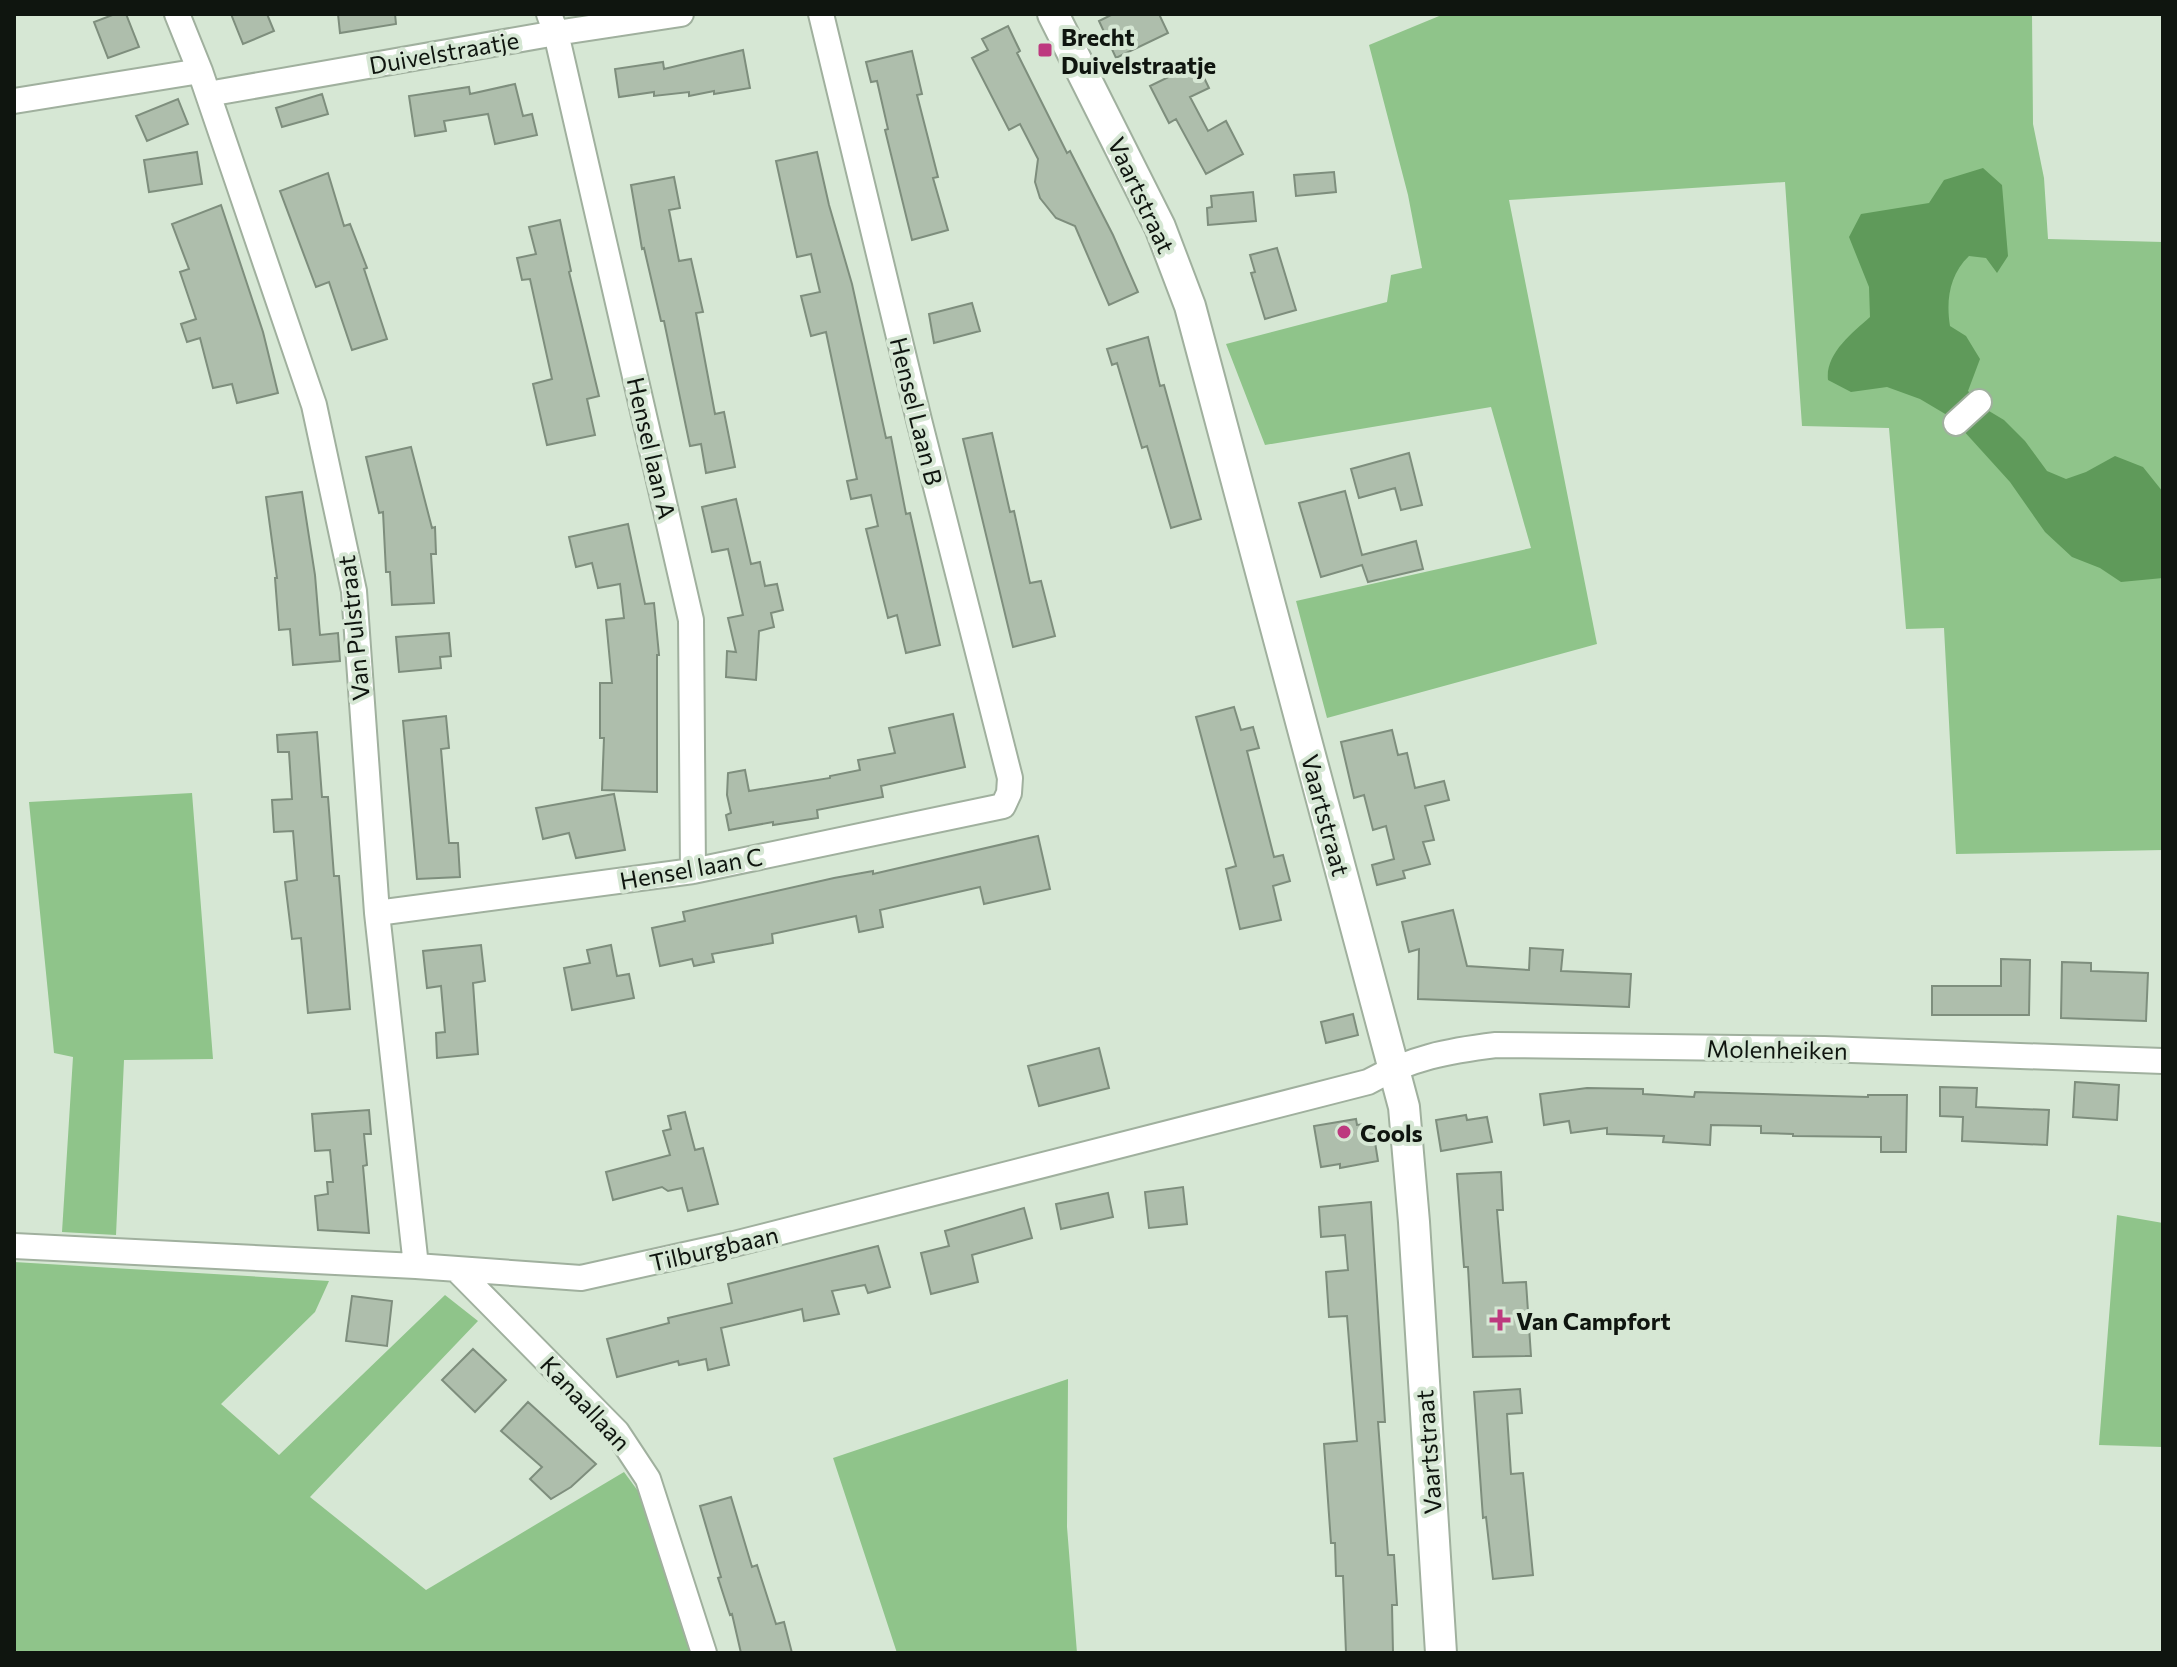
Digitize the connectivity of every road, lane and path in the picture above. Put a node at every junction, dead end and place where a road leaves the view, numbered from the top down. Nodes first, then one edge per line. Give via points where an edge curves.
1 (177, 14) edge
2 (681, 14) edge
3 (821, 14) edge
4 (1053, 14) edge
5 (552, 23) edge
6 (204, 82) junction
7 (14, 101) edge
8 (1979, 402) dead end
9 (1956, 423) dead end
10 (1003, 806) joint
11 (693, 871) junction
12 (377, 913) junction
13 (2163, 1061) edge
14 (1394, 1068) junction
15 (14, 1246) edge
16 (416, 1266) junction
17 (457, 1270) junction
18 (704, 1653) edge
19 (1441, 1653) edge

1 - 6 street, Van Pulstraat
2 - 5 street, Duivelstraatje
3 - 10 street, Hensel Laan B via 1010,778
4 - 14 main road, Vaartstraat via 1160,227 1190,306
5 - 6 street, Duivelstraatje
5 - 11 street, Hensel laan A via 691,620
6 - 7 street, Duivelstraatje
6 - 12 street, Van Pulstraat via 314,405 354,591
8 - 9 street
10 - 11 street, Hensel laan C
11 - 12 street, Hensel laan C
12 - 16 street, Van Pulstraat
13 - 14 street, Molenheiken via 1496,1045 1442,1052
14 - 17 street, Tilburgbaan via 1368,1082 581,1278
14 - 19 main road, Vaartstraat via 1404,1107 1414,1222
15 - 16 street, Tilburgbaan
16 - 17 street, Tilburgbaan
17 - 18 street, Kanaallaan via 632,1452 660,1511

